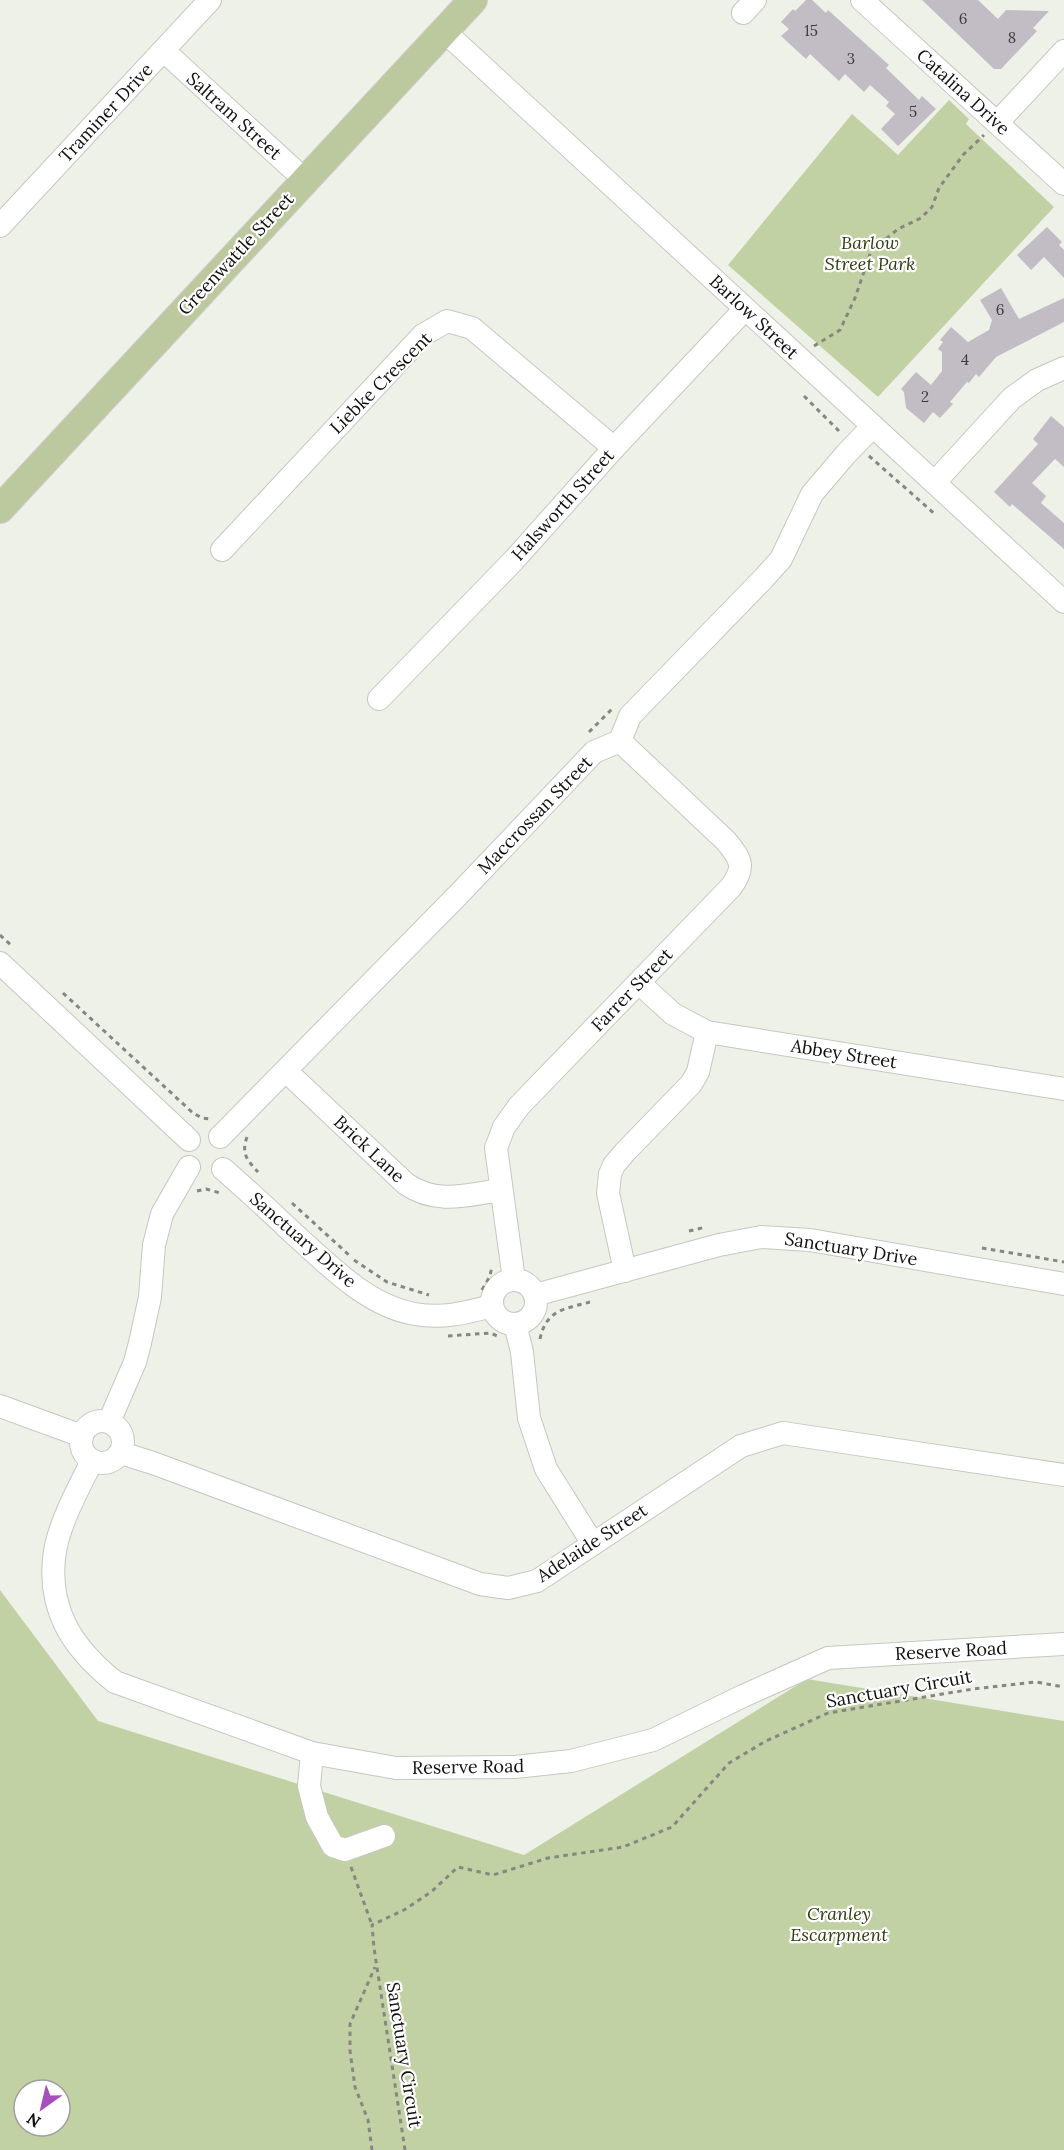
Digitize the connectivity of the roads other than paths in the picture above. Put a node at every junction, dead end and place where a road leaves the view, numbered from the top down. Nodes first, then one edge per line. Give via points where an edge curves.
1 (210, 0) edge
2 (472, 0) edge
3 (862, 0) edge
4 (444, 31) junction
5 (164, 51) junction
6 (1064, 51) edge
7 (997, 123) junction
8 (305, 180) junction
9 (1064, 184) edge
10 (0, 226) edge
11 (746, 309) junction
12 (1064, 368) edge
13 (873, 426) junction
14 (614, 448) junction
15 (935, 482) junction
16 (0, 509) edge
17 (222, 550) dead end
18 (1064, 602) edge
19 (379, 699) dead end
20 (620, 741) junction
21 (0, 963) edge
22 (639, 983) junction
23 (707, 1032) junction
24 (286, 1071) junction
25 (1064, 1089) edge
26 (220, 1137) junction
27 (189, 1140) junction
28 (189, 1167) junction
29 (223, 1169) junction
30 (501, 1190) junction
31 (625, 1271) junction
32 (514, 1280) junction
33 (1064, 1284) edge
34 (535, 1295) junction
35 (492, 1306) junction
36 (515, 1324) junction
37 (0, 1406) edge
38 (109, 1422) junction
39 (82, 1436) junction
40 (121, 1454) junction
41 (92, 1461) junction
42 (1064, 1475) edge
43 (593, 1544) junction
44 (1064, 1644) edge
45 (312, 1753) junction
46 (384, 1836) dead end

1 - 5 street, Traminer Drive
2 - 4 main road, Greenwattle Street
3 - 7 street, Catalina Drive
4 - 8 main road, Greenwattle Street
4 - 11 street, Barlow Street
5 - 8 street, Saltram Street
5 - 10 street, Traminer Drive
6 - 7 street
7 - 9 street, Catalina Drive
8 - 16 main road, Greenwattle Street
11 - 13 street, Barlow Street
11 - 14 street, Halsworth Street
12 - 15 street via 1037,380 1012,399
13 - 15 street, Barlow Street
13 - 20 street via 812,494 781,559 630,716
14 - 17 street, Liebke Crescent via 472,328 447,321 423,335
14 - 19 street, Halsworth Street via 514,561
15 - 18 street, Barlow Street
20 - 22 street, Farrer Street via 726,840 741,866 740,876 731,887
20 - 24 street, Maccrossan Street via 594,752
21 - 27 street
22 - 23 street, Abbey Street via 673,1014
22 - 30 street, Farrer Street via 509,1117 496,1148
23 - 25 street, Abbey Street
23 - 31 street via 698,1072 691,1084 625,1152 610,1174 608,1193
24 - 26 street, Maccrossan Street
24 - 30 street, Brick Lane via 416,1191 443,1198
26 - 27 street via 204,1132
26 - 29 street via 228,1153
27 - 28 street via 184,1153
28 - 29 street via 204,1176
28 - 38 street via 162,1214 154,1245 150,1298 135,1362
29 - 35 street, Sanctuary Drive via 331,1267 383,1303 416,1314 452,1317
30 - 32 street, Farrer Street
31 - 33 street, Sanctuary Drive via 761,1237 810,1240
31 - 34 street, Sanctuary Drive
32 - 34 street via 526,1284
32 - 35 street via 499,1286
34 - 36 street via 531,1317
35 - 36 street via 501,1320
36 - 43 street via 529,1418 546,1469
37 - 39 street
38 - 39 street via 90,1425
38 - 40 street via 122,1435
39 - 41 street via 81,1448
40 - 41 street via 105,1464
40 - 43 street, Adelaide Street via 480,1584 508,1588 537,1581
41 - 45 street, Reserve Road via 55,1551 54,1592 62,1620 80,1651 115,1682
42 - 43 street, Adelaide Street via 783,1433 741,1446
44 - 45 street, Reserve Road via 828,1658 653,1740 571,1761 515,1767 396,1768
45 - 46 street via 309,1786 317,1817 333,1846 345,1850

